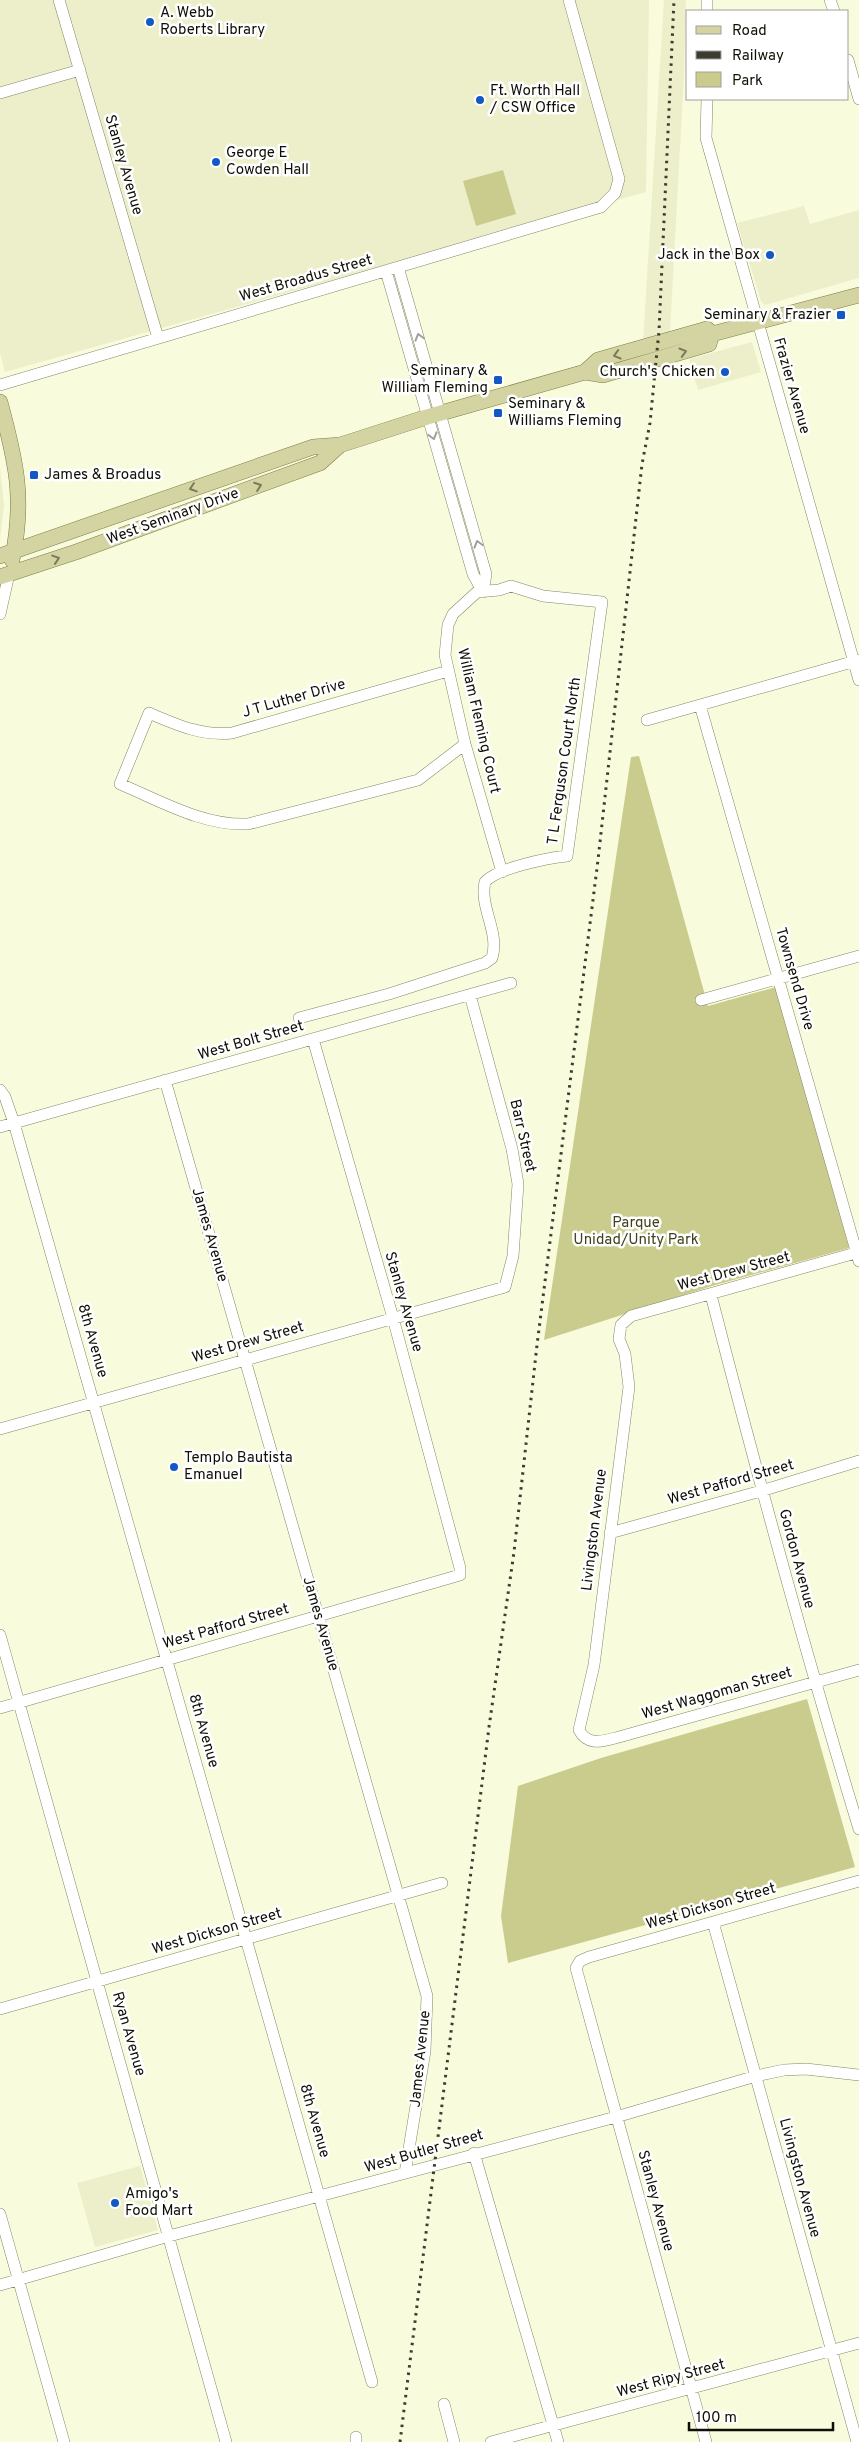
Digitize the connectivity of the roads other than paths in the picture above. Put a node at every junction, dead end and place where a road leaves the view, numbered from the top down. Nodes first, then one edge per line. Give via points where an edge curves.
1 (59, 0) edge
2 (569, 0) edge
3 (849, 64) edge
4 (80, 70) junction
5 (0, 93) edge
6 (859, 99) edge
7 (707, 100) edge
8 (398, 267) junction
9 (386, 271) junction
10 (859, 294) edge
11 (757, 322) junction
12 (158, 338) junction
13 (0, 385) edge
14 (0, 402) edge
15 (434, 415) junction
16 (340, 445) junction
17 (459, 477) junction
18 (446, 481) junction
19 (7, 554) edge
20 (5, 575) edge
21 (483, 592) junction
22 (0, 614) edge
23 (856, 660) edge
24 (448, 671) junction
25 (859, 680) edge
26 (700, 705) junction
27 (647, 720) dead end
28 (465, 744) junction
29 (502, 872) junction
30 (859, 956) edge
31 (779, 978) junction
32 (511, 983) dead end
33 (470, 995) junction
34 (701, 1000) dead end
35 (299, 1018) dead end
36 (313, 1039) junction
37 (165, 1080) junction
38 (0, 1090) edge
39 (14, 1123) junction
40 (0, 1127) edge
41 (858, 1255) edge
42 (505, 1287) joint
43 (711, 1295) junction
44 (393, 1318) junction
45 (621, 1325) joint
46 (245, 1360) junction
47 (94, 1403) junction
48 (0, 1429) edge
49 (859, 1460) edge
50 (761, 1491) junction
51 (610, 1533) junction
52 (460, 1574) joint
53 (318, 1616) junction
54 (0, 1635) edge
55 (167, 1659) junction
56 (859, 1670) edge
57 (814, 1682) junction
58 (19, 1702) junction
59 (0, 1708) edge
60 (583, 1737) joint
61 (859, 1829) edge
62 (859, 1881) edge
63 (442, 1883) dead end
64 (400, 1896) junction
65 (713, 1922) junction
66 (246, 1939) junction
67 (576, 1968) joint
68 (97, 1981) junction
69 (0, 2009) edge
70 (859, 2075) edge
71 (756, 2076) junction
72 (616, 2116) junction
73 (474, 2153) junction
74 (405, 2173) junction
75 (320, 2196) junction
76 (0, 2214) edge
77 (169, 2236) junction
78 (18, 2280) junction
79 (0, 2285) edge
80 (859, 2343) edge
81 (832, 2350) junction
82 (372, 2382) dead end
83 (692, 2388) junction
84 (444, 2404) dead end
85 (553, 2426) junction
86 (64, 2442) edge
87 (226, 2442) edge
88 (454, 2442) edge
89 (491, 2442) edge
90 (558, 2442) edge
91 (706, 2442) edge
92 (857, 2442) edge

1 - 4 street, Stanley Avenue
2 - 8 street, West Broadus Street via 619,179 615,193 608,202 595,209
3 - 6 street
4 - 5 street
4 - 12 street, Stanley Avenue
7 - 11 street, Frazier Avenue via 706,138
8 - 9 street, West Broadus Street
15 -> 8 street
9 - 12 street, West Broadus Street
9 - 15 street
10 - 11 main road, West Seminary Drive
11 - 15 main road, West Seminary Drive via 712,334 706,329 598,360 585,372
11 - 23 street, Frazier Avenue
12 - 13 street, West Broadus Street
14 - 19 main road via 15,459 19,491
15 - 16 main road, West Seminary Drive
15 - 17 street
15 -> 18 street
16 -> 19 main road, West Seminary Drive via 313,447
20 -> 16 main road, West Seminary Drive via 320,463
17 - 18 street
21 -> 17 street via 486,574
18 - 21 street via 472,574
19 - 20 main road
20 - 22 street
21 - 24 street, William Fleming Court via 477,592 464,602 448,625 445,655
21 - 29 street, T L Ferguson Court North via 511,586 543,596 602,602 567,856
23 - 25 street, Frazier Avenue
23 - 26 street
24 - 28 street, William Fleming Court
24 - 28 street, J T Luther Drive via 232,733 194,732 149,713 120,784 211,821 248,824 418,780
26 - 27 street
26 - 31 street, Townsend Drive
28 - 29 street, William Fleming Court
29 - 35 street, T L Ferguson Court North via 488,878 483,890 494,941 492,958 388,994
30 - 31 street
31 - 34 street
31 - 41 street, Townsend Drive
32 - 33 street, West Bolt Street
33 - 36 street, West Bolt Street
33 - 42 street, Barr Street via 512,1149 518,1184 513,1256
36 - 37 street, West Bolt Street
36 - 44 street, Stanley Avenue
37 - 39 street, West Bolt Street
37 - 46 street, James Avenue
38 - 39 street, 8th Avenue
39 - 40 street, West Bolt Street
39 - 47 street, 8th Avenue
41 - 43 street, West Drew Street
42 - 44 street, West Drew Street
43 - 45 street, West Drew Street via 643,1311
43 - 50 street, Gordon Avenue
44 - 46 street, West Drew Street
44 - 52 street, Stanley Avenue
45 - 51 street, Livingston Avenue via 619,1339 630,1387
46 - 47 street, West Drew Street
46 - 53 street, James Avenue
47 - 48 street, West Drew Street
47 - 55 street, 8th Avenue
49 - 50 street, West Pafford Street
50 - 51 street, West Pafford Street
50 - 57 street, Gordon Avenue
51 - 60 street, Livingston Avenue via 594,1665 579,1730
52 - 53 street, West Pafford Street
53 - 55 street, West Pafford Street
53 - 64 street, James Avenue
54 - 58 street, Ryan Avenue
55 - 58 street, West Pafford Street
55 - 66 street, 8th Avenue
56 - 57 street, West Waggoman Street
57 - 60 street, West Waggoman Street via 620,1737 593,1743
57 - 61 street, Gordon Avenue
58 - 59 street, West Pafford Street
58 - 68 street, Ryan Avenue
62 - 65 street, West Dickson Street
63 - 64 street, West Dickson Street
64 - 66 street, West Dickson Street
64 - 74 street, James Avenue via 427,1996 428,2021
65 - 67 street, West Dickson Street via 589,1957 580,1961
65 - 71 street, Livingston Avenue
66 - 68 street, West Dickson Street
66 - 75 street, 8th Avenue
67 - 72 street, Stanley Avenue
68 - 69 street, West Dickson Street
68 - 77 street, Ryan Avenue
70 - 71 street, West Butler Street via 806,2069
71 - 72 street, West Butler Street
71 - 81 street, Livingston Avenue
72 - 73 street, West Butler Street
72 - 83 street, Stanley Avenue
73 - 74 street, West Butler Street
73 - 85 street
74 - 75 street, West Butler Street
75 - 77 street, West Butler Street
75 - 82 street, 8th Avenue
76 - 78 street
77 - 78 street, West Butler Street
77 - 87 street, Ryan Avenue
78 - 79 street, West Butler Street
78 - 86 street
80 - 81 street, West Ripy Street
81 - 83 street, West Ripy Street
81 - 92 street, Livingston Avenue
83 - 85 street, West Ripy Street
83 - 91 street, Stanley Avenue
84 - 88 street
85 - 89 street, West Ripy Street
85 - 90 street

